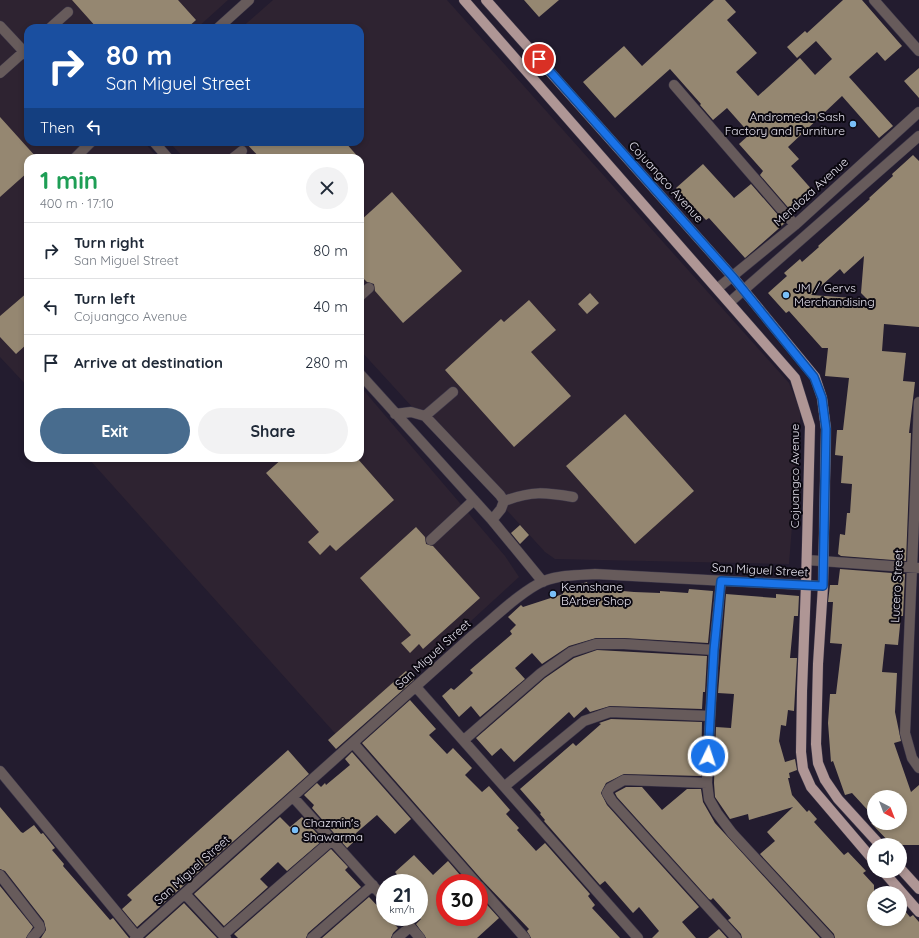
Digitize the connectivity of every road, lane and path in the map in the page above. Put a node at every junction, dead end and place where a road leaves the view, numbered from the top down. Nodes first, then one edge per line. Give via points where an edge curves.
1 (249, 0) edge
2 (464, 0) edge
3 (486, 0) edge
4 (874, 0) edge
5 (68, 12) dead end
6 (54, 24) edge
7 (222, 24) edge
8 (0, 26) edge
9 (24, 49) edge
10 (919, 51) edge
11 (24, 54) edge
12 (0, 73) edge
13 (674, 85) dead end
14 (919, 112) edge
15 (919, 136) edge
16 (87, 146) edge
17 (158, 146) edge
18 (242, 151) dead end
19 (79, 154) edge
20 (164, 154) edge
21 (238, 154) edge
22 (794, 225) junction
23 (732, 276) junction
24 (369, 288) dead end
25 (718, 288) junction
26 (744, 291) junction
27 (364, 292) edge
28 (730, 302) junction
29 (364, 379) edge
30 (453, 392) dead end
31 (919, 402) edge
32 (395, 414) junction
33 (425, 416) junction
34 (573, 497) dead end
35 (474, 500) junction
36 (504, 501) junction
37 (492, 520) junction
38 (431, 540) dead end
39 (807, 560) junction
40 (823, 562) junction
41 (915, 568) edge
42 (721, 581) junction
43 (543, 582) junction
44 (806, 585) junction
45 (823, 586) junction
46 (714, 650) junction
47 (416, 687) junction
48 (710, 716) junction
49 (464, 740) junction
50 (353, 743) junction
51 (919, 768) edge
52 (0, 771) edge
53 (707, 783) junction
54 (505, 786) junction
55 (293, 797) junction
56 (874, 838) edge
57 (332, 840) junction
58 (867, 853) edge
59 (468, 874) edge
60 (0, 875) edge
61 (907, 876) edge
62 (889, 878) edge
63 (373, 885) junction
64 (376, 888) edge
65 (919, 889) edge
66 (185, 894) junction
67 (488, 896) edge
68 (919, 912) edge
69 (410, 927) joint
70 (224, 937) edge
71 (32, 938) edge
72 (136, 938) edge
73 (312, 938) edge
74 (397, 938) edge
75 (420, 938) edge
76 (525, 938) edge
77 (638, 938) edge
78 (736, 938) edge
79 (829, 938) edge

1 - 7 street
2 - 25 main road, Cojuangco Avenue
3 - 23 main road, Cojuangco Avenue
4 - 10 street
5 - 6 street
8 - 9 street
11 - 12 street
13 - 22 street
14 - 22 street, Mendoza Avenue
15 - 26 street
16 - 19 street
17 - 20 street
18 - 21 street
22 - 23 street, Mendoza Avenue
23 - 25 street, Mendoza Avenue
23 - 26 main road, Cojuangco Avenue
24 - 27 street
25 - 28 main road, Cojuangco Avenue
26 - 28 street
26 - 40 main road, Cojuangco Avenue via 814,377 822,398 826,429
28 - 39 main road, Cojuangco Avenue via 795,378 810,426
29 - 32 street
30 - 33 street
31 - 41 street, Lucero Street
32 - 33 street via 411,412
32 - 35 street
33 - 36 street
34 - 36 street via 543,492
35 - 37 street
35 - 38 street
36 - 37 street
37 - 43 street
39 - 40 street, San Miguel Street
39 - 44 main road, Cojuangco Avenue
40 - 41 street, San Miguel Street
40 - 45 main road, Cojuangco Avenue
41 - 51 street, Lucero Street via 905,733 912,758
42 - 43 street, San Miguel Street via 595,574 570,575
42 - 44 street, San Miguel Street
42 - 46 street
43 - 47 street, San Miguel Street via 524,593
44 - 45 street, San Miguel Street
44 - 58 main road, Cojuangco Avenue via 800,752 803,768 816,792
45 - 56 main road, Cojuangco Avenue via 816,744 818,763 838,799
46 - 48 street
46 - 49 street via 596,644 571,652 541,673
47 - 49 street
47 - 50 street, San Miguel Street
48 - 53 street
48 - 54 street via 610,712 584,721
49 - 54 street
50 - 55 street, San Miguel Street
50 - 59 street
52 - 72 street
53 - 78 street via 624,780 610,788 607,793
53 - 79 street via 709,799 720,818
54 - 77 street
55 - 57 street
55 - 66 street, San Miguel Street
57 - 63 street
57 - 70 street
60 - 71 street via 39,925 40,929
61 - 65 main road
62 - 68 main road
63 - 64 street
63 - 73 street
66 - 70 street
66 - 72 street, San Miguel Street
67 - 76 street
69 - 74 street
69 - 75 street

